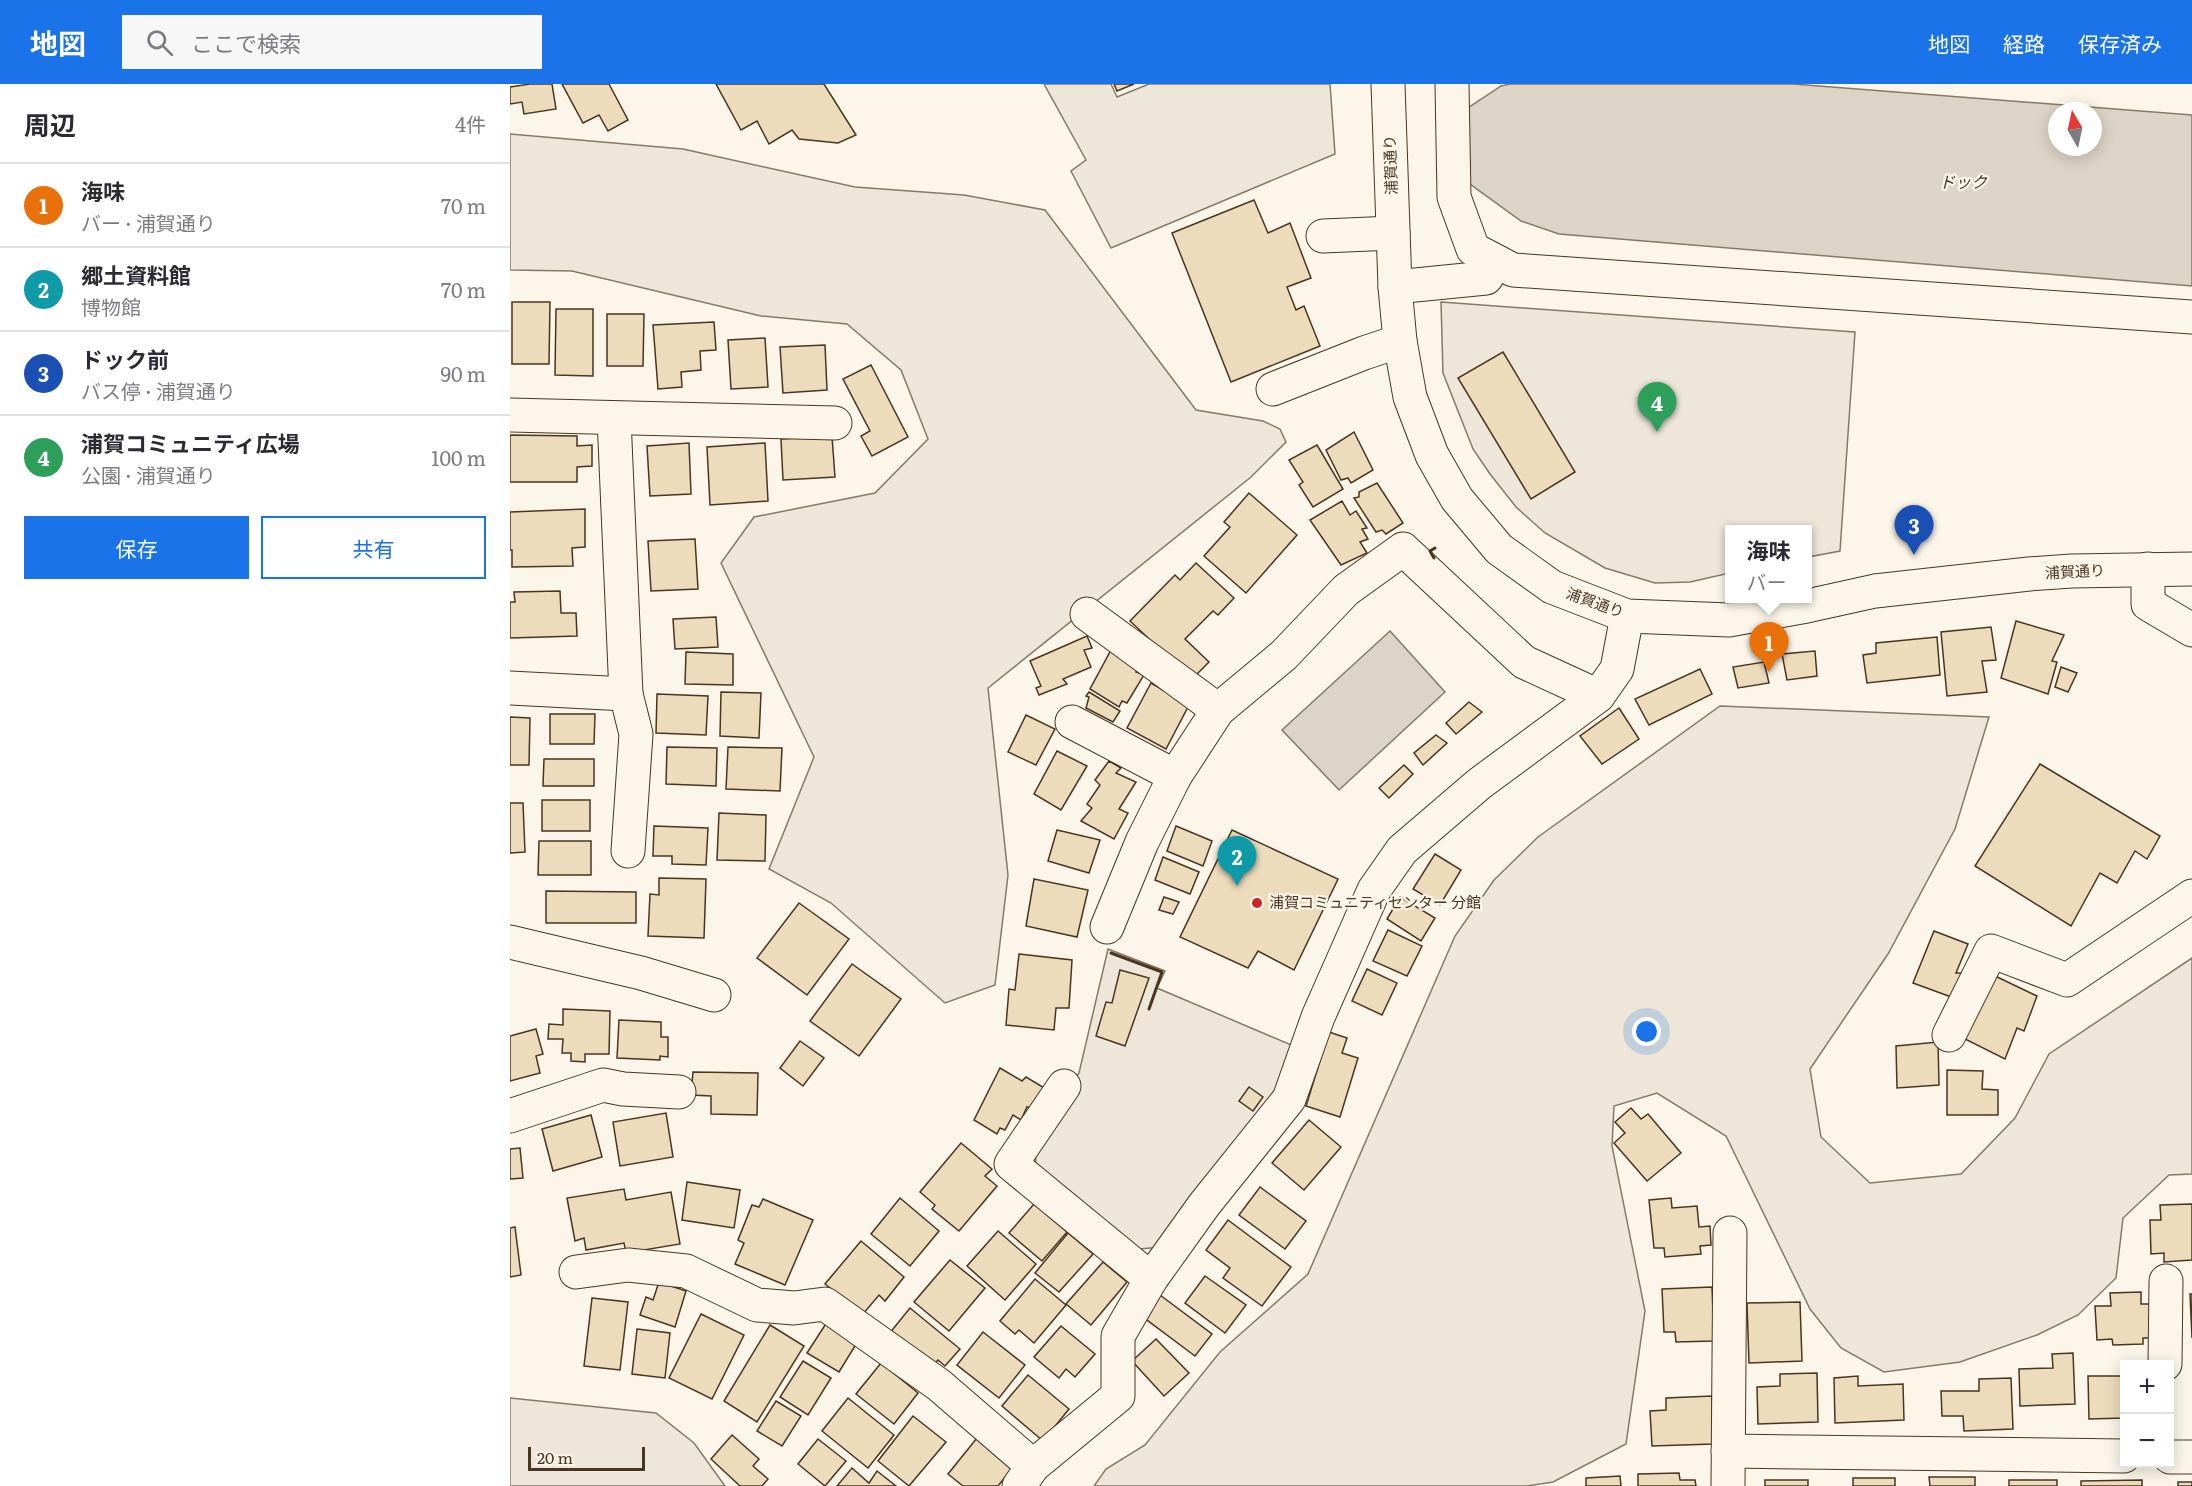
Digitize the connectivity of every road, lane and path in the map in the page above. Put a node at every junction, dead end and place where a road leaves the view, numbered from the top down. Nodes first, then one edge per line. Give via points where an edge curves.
1 (1388, 84) edge
2 (1452, 84) edge
3 (1393, 232) junction
4 (1323, 236) dead end
5 (1497, 262) junction
6 (1395, 287) junction
7 (2192, 317) edge
8 (1400, 341) junction
9 (1273, 389) dead end
10 (510, 415) edge
11 (614, 418) junction
12 (835, 423) dead end
13 (2148, 569) junction
14 (2192, 569) edge
15 (1087, 614) dead end
16 (1627, 616) junction
17 (2192, 630) edge
18 (510, 688) edge
19 (626, 694) junction
20 (1598, 696) junction
21 (1218, 710) junction
22 (1072, 722) dead end
23 (1175, 776) junction
24 (628, 851) dead end
25 (2192, 896) edge
26 (1107, 927) dead end
27 (510, 942) edge
28 (714, 995) dead end
29 (1949, 1035) dead end
30 (1064, 1086) dead end
31 (679, 1092) dead end
32 (510, 1116) edge
33 (1730, 1233) dead end
34 (576, 1272) dead end
35 (1150, 1279) junction
36 (2166, 1281) dead end
37 (2165, 1360) edge
38 (1728, 1451) junction
39 (2120, 1456) edge
40 (2174, 1457) edge
41 (2192, 1457) edge
42 (1026, 1476) edge
43 (1728, 1486) edge

1 - 3 street, 浦賀通り
2 - 5 street via 1454,197 1473,249
3 - 4 street
3 - 6 street, 浦賀通り
5 - 6 street via 1486,278
5 - 7 street via 1513,270
6 - 8 street, 浦賀通り
8 - 9 street
8 - 16 street, 浦賀通り via 1410,397 1432,455 1457,499 1499,549 1552,587
10 - 11 street
11 - 12 street
11 - 19 street
13 - 14 street, 浦賀通り
13 - 16 street, 浦賀通り via 2029,574 1875,591 1729,620
13 - 17 street via 2148,604
15 - 21 street
16 - 20 street via 1617,669
18 - 19 street
19 - 24 street via 636,734
20 - 21 street via 1524,662 1402,549 1346,590 1284,654
20 - 35 street via 1479,784 1402,850 1374,890 1318,1017 1289,1099
21 - 23 street
22 - 23 street
23 - 26 street
25 - 29 street via 2067,980 1991,951
27 - 28 street
30 - 35 street via 1011,1164
31 - 32 street via 603,1085
33 - 38 street
34 - 42 street via 628,1265 686,1271 757,1305 794,1308 825,1304 939,1385
35 - 42 street via 1118,1336 1118,1396
36 - 37 street
38 - 39 street
38 - 43 street
40 - 41 street

